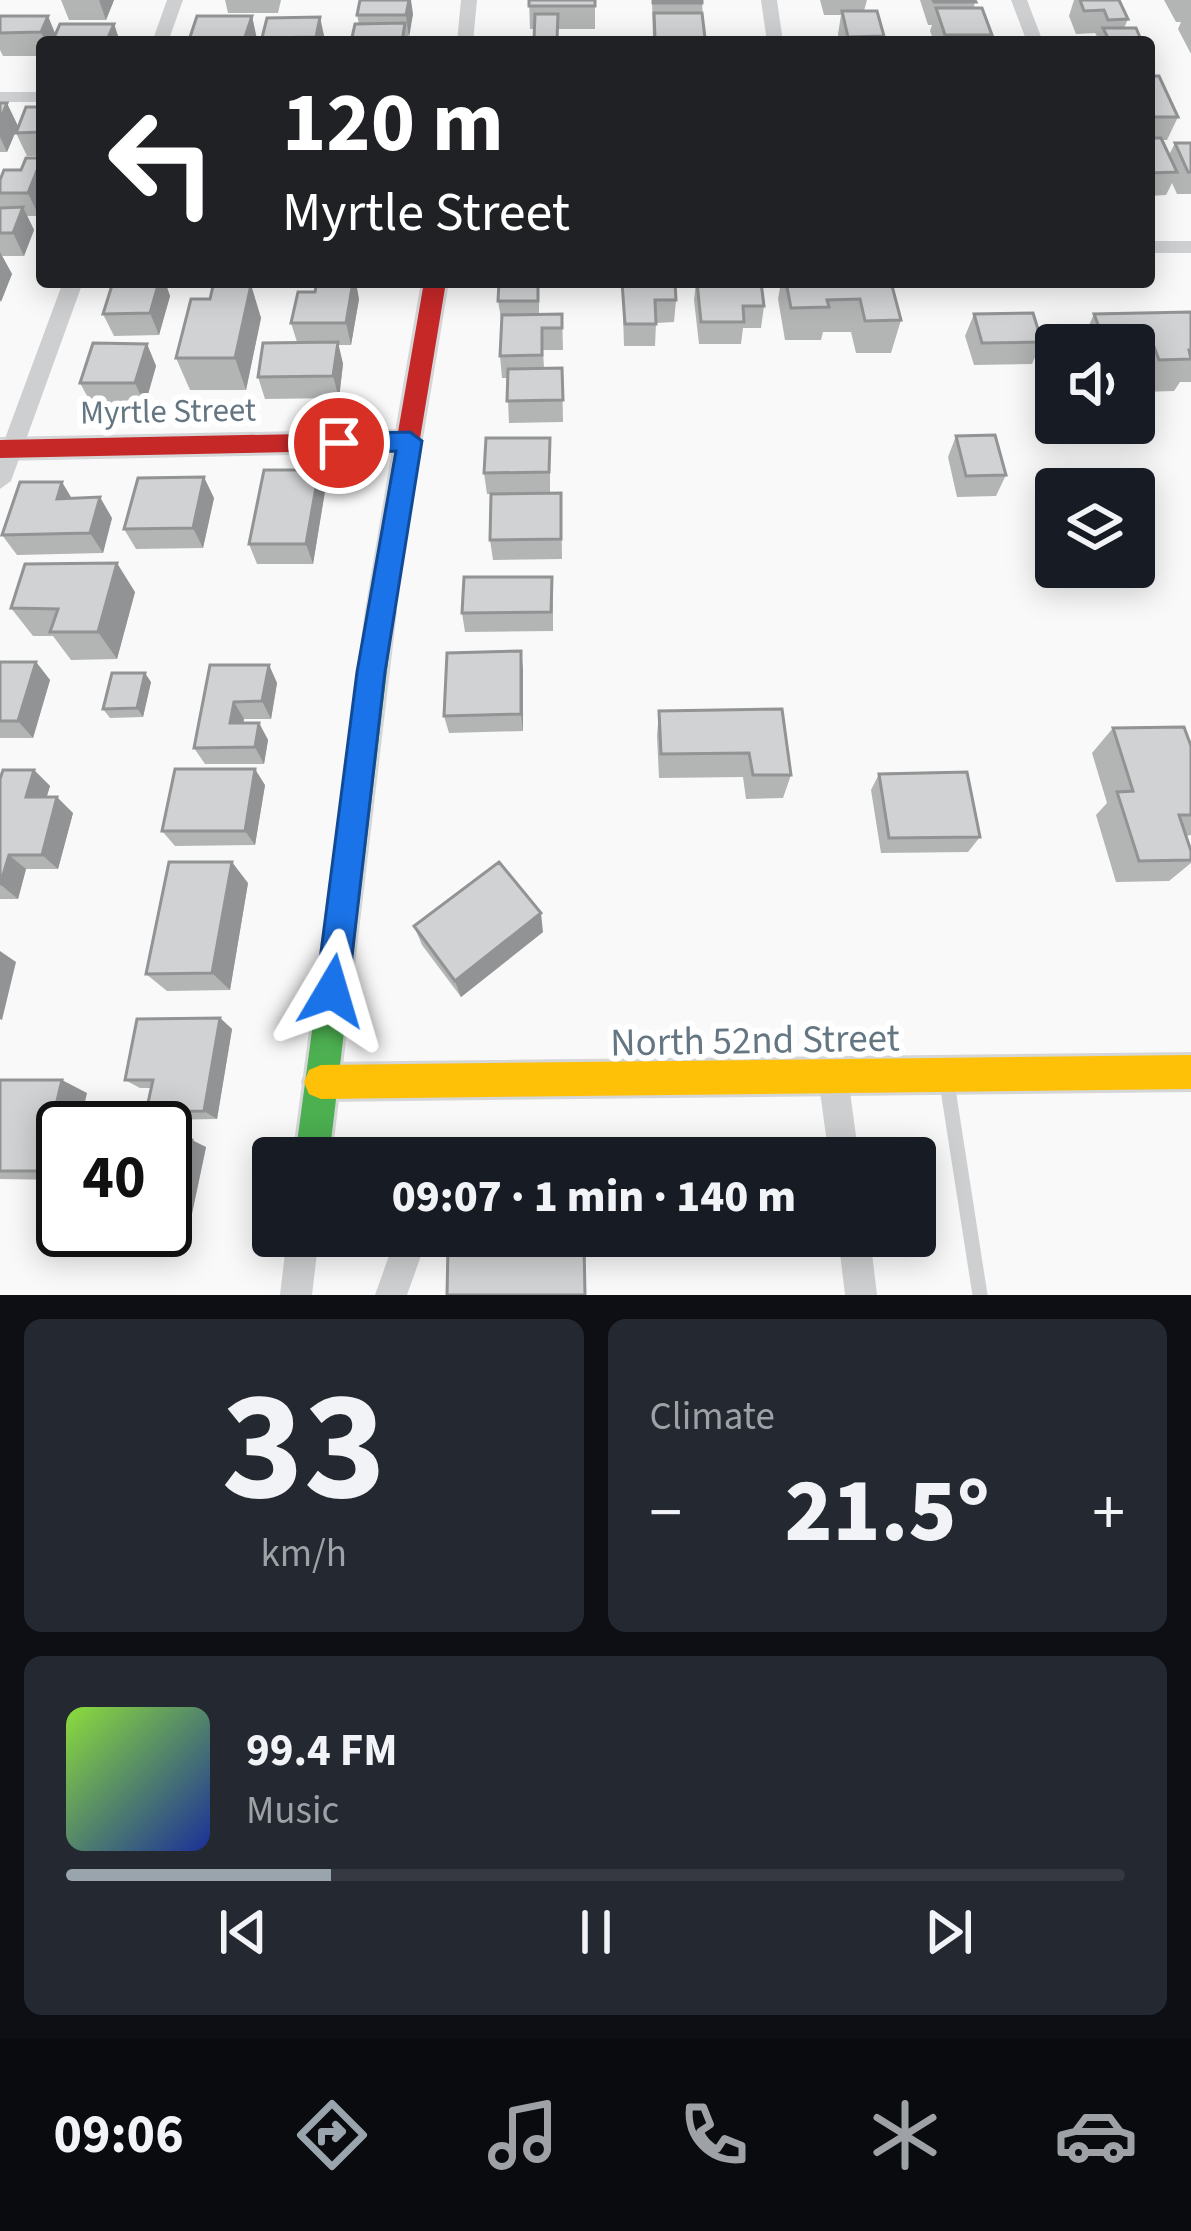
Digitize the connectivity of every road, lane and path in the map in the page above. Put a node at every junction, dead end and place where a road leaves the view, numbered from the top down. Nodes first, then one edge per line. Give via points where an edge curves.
1 (175, 0) edge
2 (469, 0) edge
3 (769, 0) edge
4 (1019, 0) edge
5 (162, 36) edge
6 (466, 36) edge
7 (774, 36) edge
8 (1033, 36) edge
9 (0, 97) edge
10 (36, 97) edge
11 (1155, 247) edge
12 (1191, 247) edge
13 (71, 288) edge
14 (434, 288) edge
15 (410, 441) junction
16 (6, 449) edge
17 (0, 481) edge
18 (1191, 1072) edge
19 (946, 1076) junction
20 (833, 1078) junction
21 (320, 1082) junction
22 (314, 1137) edge
23 (841, 1137) edge
24 (301, 1257) edge
25 (405, 1257) edge
26 (856, 1257) edge
27 (296, 1295) edge
28 (391, 1295) edge
29 (861, 1295) edge
30 (980, 1295) edge

1 - 5 street
2 - 6 street
3 - 7 street
4 - 8 street
9 - 10 street
11 - 12 street
13 - 16 street
14 - 15 street
15 - 16 street, Myrtle Street
15 - 21 street via 371,672
16 - 17 street
18 - 19 street, North 52nd Street
19 - 20 street, North 52nd Street
19 - 30 lane
20 - 21 street, North 52nd Street
20 - 23 street
21 - 22 street
24 - 27 street
25 - 28 street
26 - 29 street

